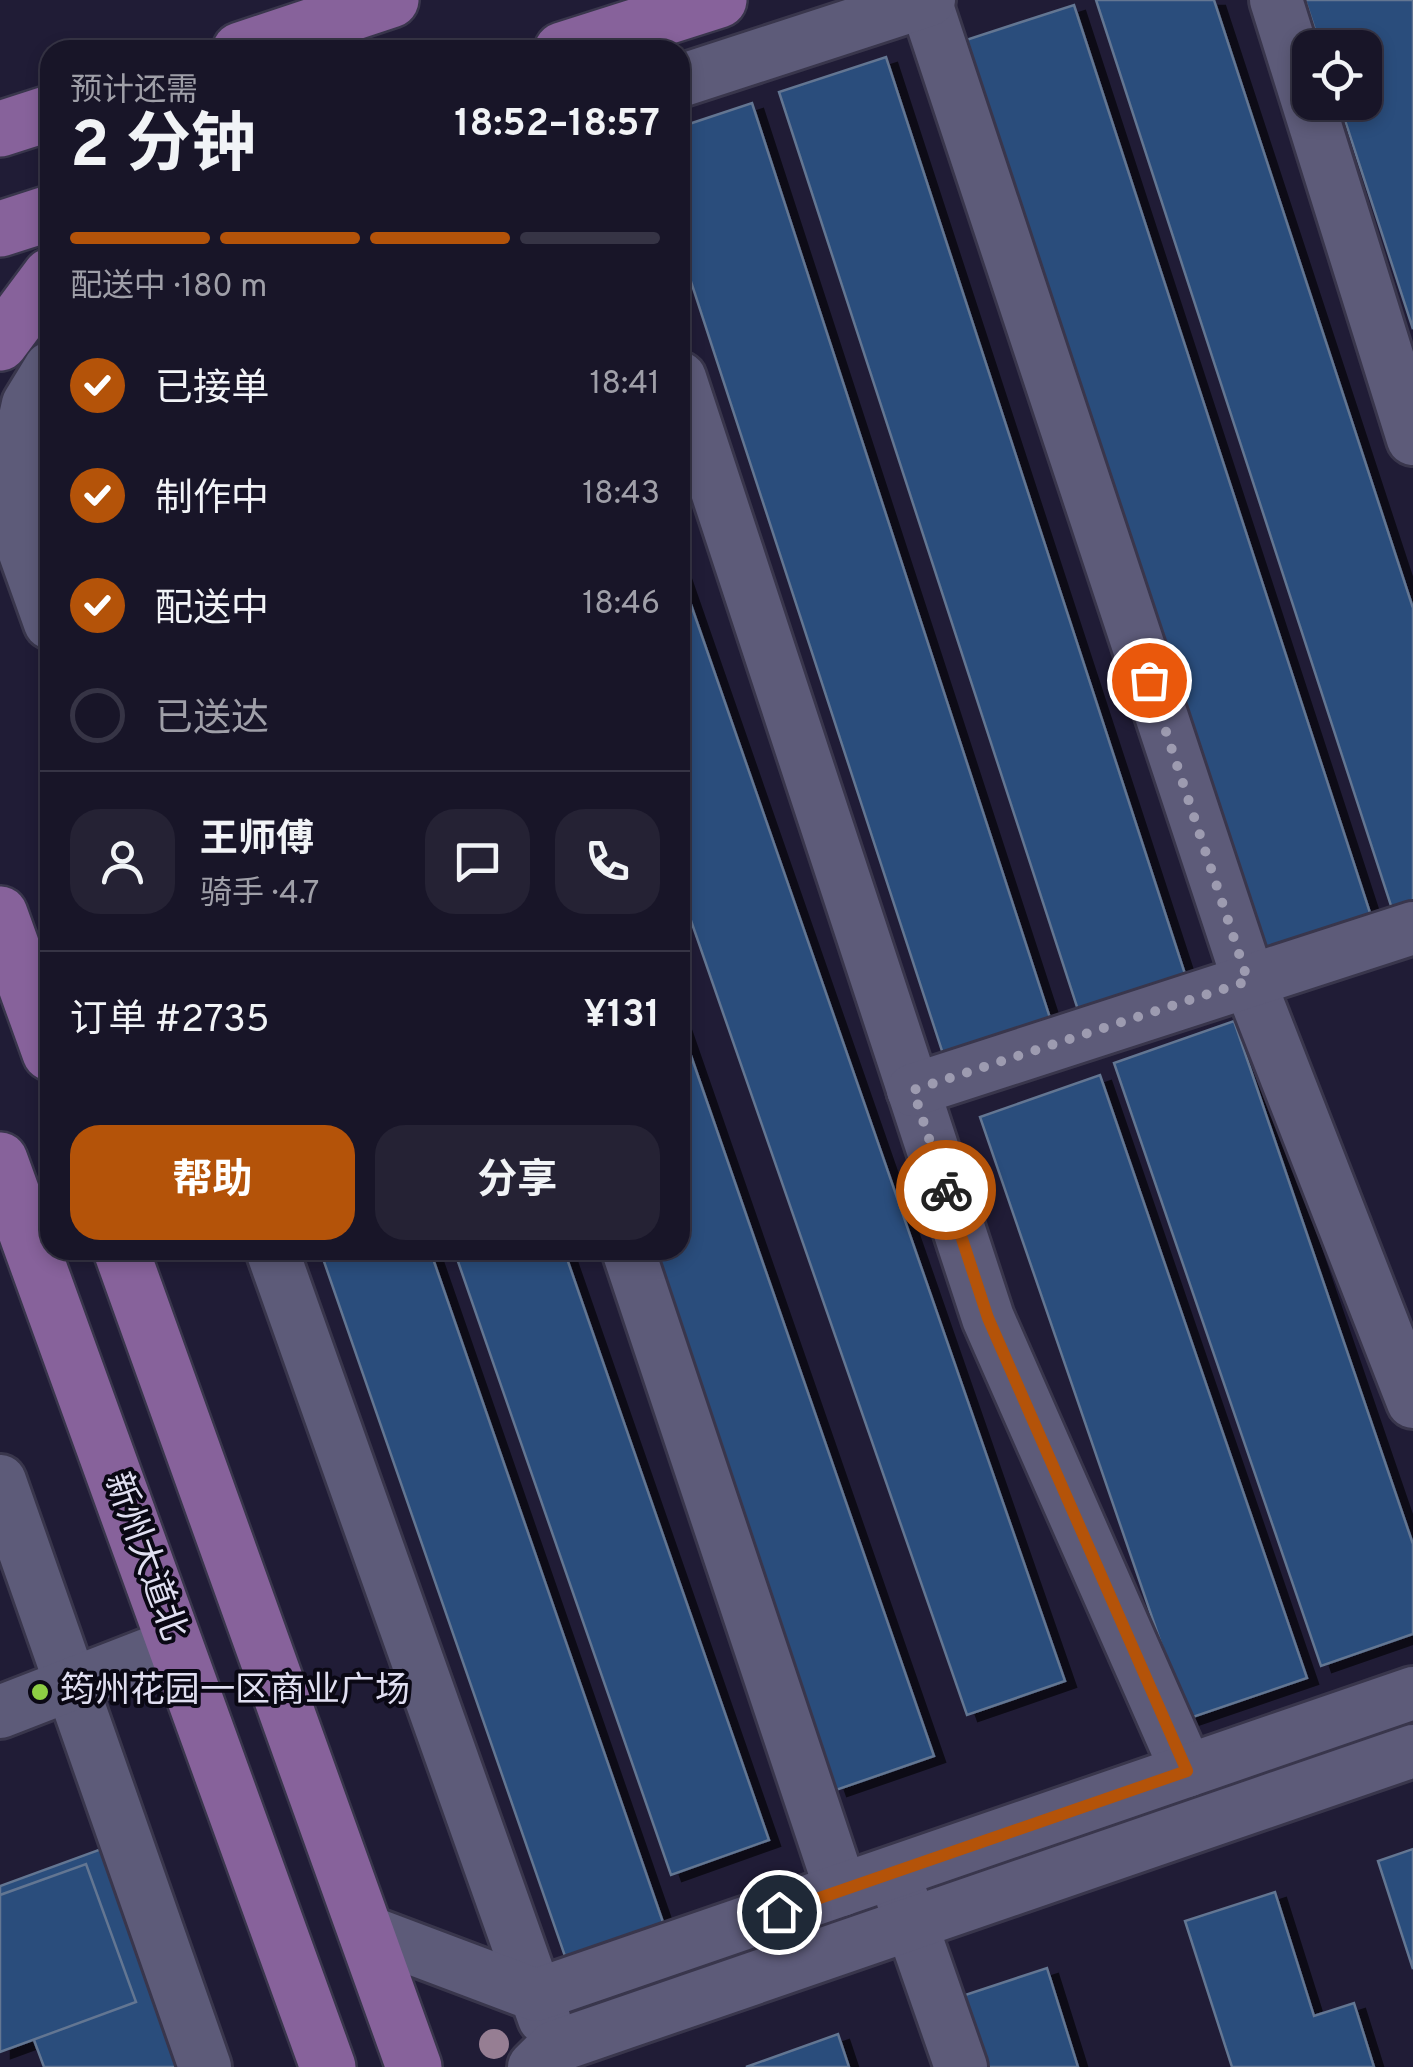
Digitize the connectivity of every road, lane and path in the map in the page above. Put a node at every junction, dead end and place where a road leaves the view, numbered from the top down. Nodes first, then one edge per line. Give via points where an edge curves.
1 (391, 0) edge
2 (719, 0) edge
3 (927, 0) edge
4 (1276, 0) edge
5 (270, 40) edge
6 (597, 40) edge
7 (690, 78) edge
8 (40, 216) edge
9 (0, 229) edge
10 (40, 291) edge
11 (0, 343) edge
12 (39, 386) edge
13 (690, 409) edge
14 (1413, 439) edge
15 (40, 594) edge
16 (0, 914) edge
17 (1413, 928) edge
18 (1248, 981) junction
19 (40, 1025) edge
20 (913, 1090) junction
21 (0, 1160) edge
22 (125, 1260) edge
23 (276, 1260) edge
24 (631, 1260) edge
25 (1413, 1402) edge
26 (0, 1481) edge
27 (176, 1644) junction
28 (71, 1684) junction
29 (1413, 1693) edge
30 (0, 1712) edge
31 (1413, 1750) edge
32 (1187, 1771) junction
33 (893, 1872) junction
34 (842, 1890) junction
35 (911, 1924) junction
36 (366, 1931) junction
37 (536, 1996) junction
38 (550, 2060) edge
39 (205, 2067) edge
40 (328, 2067) edge
41 (414, 2067) edge
42 (961, 2067) edge

1 - 5 main road
2 - 6 main road
3 - 7 street
3 - 18 street
4 - 14 street
8 - 9 main road
10 - 11 main road
12 - 15 street via 14,467 20,538
13 - 20 street
16 - 19 main road
17 - 18 street
18 - 20 street
18 - 25 street
20 - 32 street via 988,1318
21 - 27 main road, 新州大道北
22 - 36 main road
23 - 37 street
24 - 34 street
26 - 28 street
27 - 28 street
27 - 40 main road, 新州大道北
28 - 30 street
28 - 39 street
29 - 32 street
31 - 35 street
32 - 33 street
33 - 34 street
33 - 35 street
34 - 37 street
35 - 38 street
35 - 42 street
36 - 37 street
36 - 41 main road
37 - 38 street

